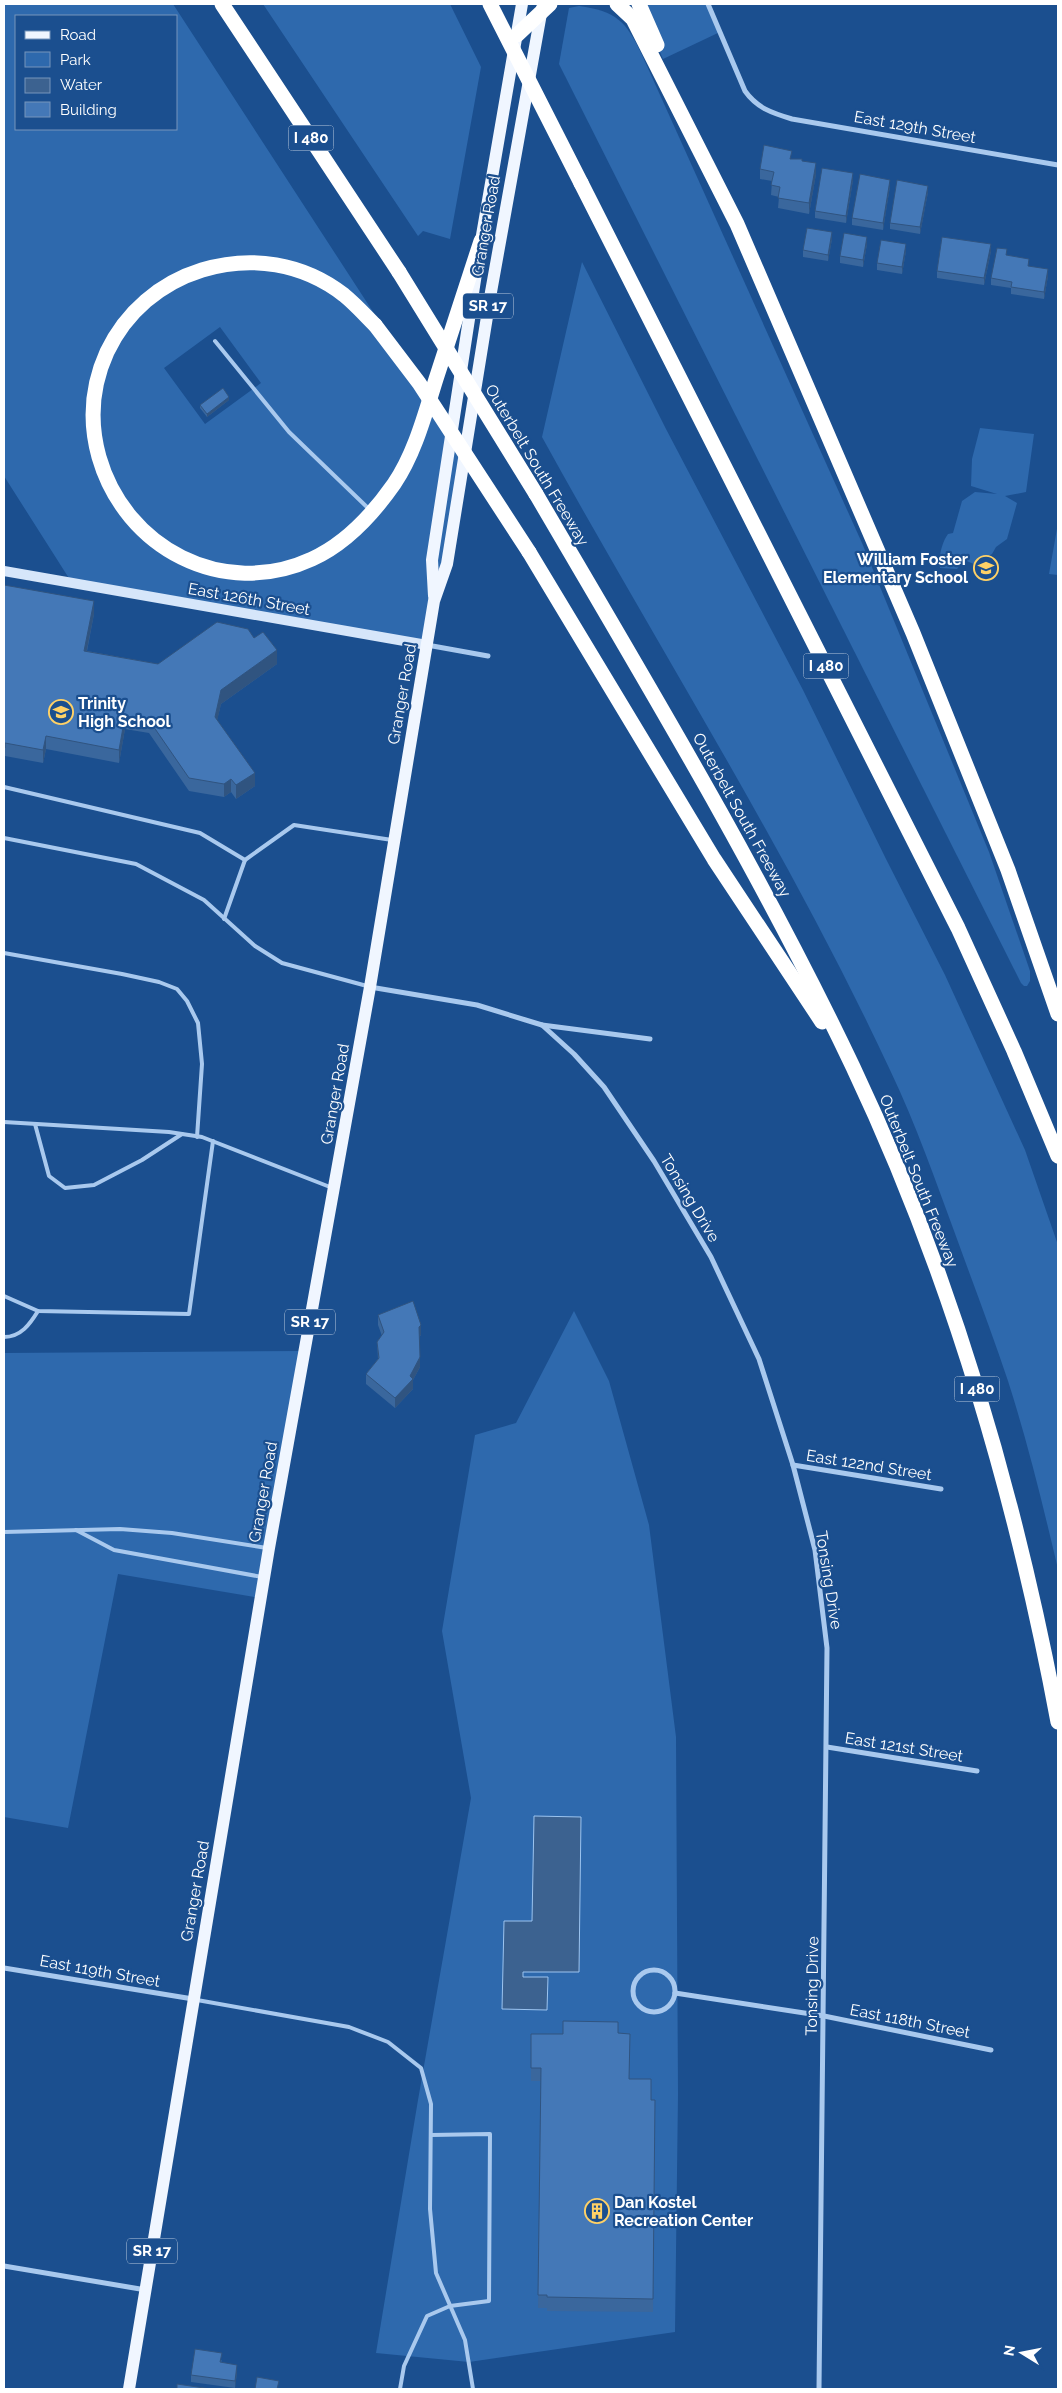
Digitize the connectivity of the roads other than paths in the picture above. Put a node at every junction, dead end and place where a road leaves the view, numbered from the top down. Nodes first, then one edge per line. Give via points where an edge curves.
1 (222, 4) edge
2 (490, 4) edge
3 (522, 4) edge
4 (617, 4) edge
5 (640, 4) edge
6 (708, 4) edge
7 (545, 6) edge
8 (517, 35) junction
9 (693, 135) junction
10 (1058, 164) edge
11 (481, 241) junction
12 (216, 341) dead end
13 (372, 511) junction
14 (4, 571) edge
15 (434, 601) junction
16 (427, 645) junction
17 (488, 656) dead end
18 (4, 787) edge
19 (4, 838) edge
20 (394, 840) junction
21 (245, 860) junction
22 (224, 919) junction
23 (4, 953) edge
24 (370, 987) junction
25 (1058, 1014) edge
26 (542, 1025) junction
27 (650, 1039) dead end
28 (853, 1068) junction
29 (4, 1122) edge
30 (36, 1124) junction
31 (182, 1134) junction
32 (197, 1136) junction
33 (213, 1141) junction
34 (1058, 1156) edge
35 (335, 1189) junction
36 (4, 1296) edge
37 (38, 1311) junction
38 (4, 1337) edge
39 (793, 1465) junction
40 (940, 1489) dead end
41 (74, 1529) junction
42 (4, 1532) edge
43 (269, 1548) junction
44 (264, 1578) junction
45 (1058, 1722) edge
46 (827, 1747) junction
47 (977, 1772) dead end
48 (4, 1968) edge
49 (675, 1993) junction
50 (193, 2000) junction
51 (824, 2016) junction
52 (990, 2050) dead end
53 (431, 2135) junction
54 (4, 2266) edge
55 (146, 2290) junction
56 (450, 2306) junction
57 (128, 2389) edge
58 (400, 2389) edge
59 (473, 2389) edge
60 (819, 2389) edge

1 - 28 highway, Outerbelt South Freeway / I 480, bridge via 399,272 536,494 710,792 780,921
2 - 34 highway, I 480, bridge via 958,928
3 - 8 main road, Granger Road / SR 17
4 - 9 highway via 633,19
5 - 9 highway
6 - 10 street, East 129th Street via 745,90 753,102 769,112 792,119
7 - 8 highway
7 - 15 main road, Granger Road / SR 17 via 490,292 448,564
8 - 11 main road, Granger Road / SR 17
9 - 25 highway via 737,224 917,642 1008,870
11 - 13 highway via 411,452 395,482
11 - 15 main road, Granger Road / SR 17 via 432,560
12 - 13 lane via 289,432
13 - 28 highway, bridge via 335,546 312,559 261,573 205,567 155,541 135,524 116,500 104,474 93,422 94,391 102,365 128,318 145,300 191,273 246,261 298,270 322,281 345,296 376,325 419,383 529,552 714,859
14 - 16 street, East 126th Street
15 - 16 main road, Granger Road / SR 17
16 - 17 street, East 126th Street
16 - 20 main road, Granger Road / SR 17
18 - 21 lane via 200,833
19 - 22 lane via 136,864 204,900
20 - 21 lane via 294,824
20 - 24 main road, Granger Road / SR 17
21 - 22 lane
22 - 24 lane via 255,946 282,963
23 - 32 lane via 122,974 177,989 198,1023 202,1064
24 - 26 street, Tonsing Drive via 476,1005
24 - 35 main road, Granger Road / SR 17
26 - 27 street
26 - 39 street, Tonsing Drive via 604,1087 654,1161 711,1257 759,1359
28 - 45 highway, Outerbelt South Freeway / I 480 via 918,1222 963,1343 1035,1606
29 - 30 lane
30 - 31 lane
30 - 31 lane via 49,1176 65,1188 94,1185
31 - 32 lane
32 - 33 lane
33 - 35 lane
33 - 37 lane via 189,1314
35 - 43 main road, Granger Road / SR 17
36 - 37 lane
37 - 38 lane via 27,1328
39 - 40 street, East 122nd Street
39 - 46 street, Tonsing Drive via 815,1550 825,1624
41 - 42 lane
41 - 43 lane via 172,1533
41 - 44 lane via 114,1550
43 - 44 main road, Granger Road / SR 17
44 - 50 main road, Granger Road / SR 17
46 - 47 street, East 121st Street
46 - 51 street, Tonsing Drive
48 - 50 street, East 119th Street
49 - 49 street via 667,1975 655,1970 642,1974 633,1991 638,2005 650,2012 670,2006
49 - 51 street, East 118th Street
50 - 53 lane via 349,2027 388,2042 421,2068 431,2104
50 - 55 main road, Granger Road / SR 17
51 - 52 street, East 118th Street
51 - 60 street, Tonsing Drive
53 - 56 lane via 430,2209 436,2273
53 - 56 lane via 490,2134 489,2301
54 - 55 street
55 - 57 main road, Granger Road / SR 17
56 - 58 lane via 427,2316 404,2366
56 - 59 lane via 465,2340

